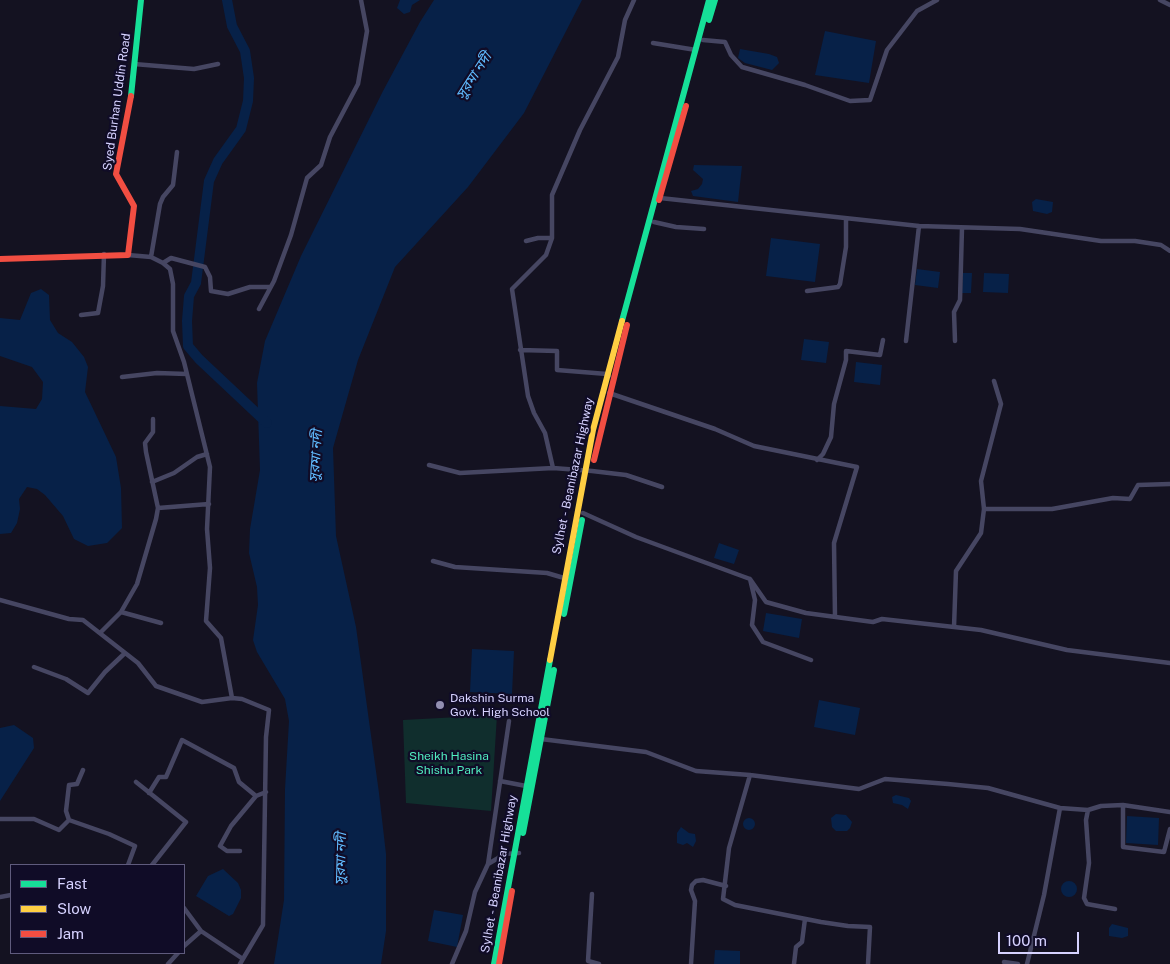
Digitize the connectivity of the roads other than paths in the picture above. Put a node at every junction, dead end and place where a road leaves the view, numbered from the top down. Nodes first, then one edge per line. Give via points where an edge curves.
1 (141, 0) edge
2 (361, 0) edge
3 (634, 0) edge
4 (709, 0) edge
5 (715, 0) edge
6 (937, 0) edge
7 (1160, 0) edge
8 (1170, 5) edge
9 (703, 40) junction
10 (653, 43) dead end
11 (696, 50) junction
12 (134, 64) junction
13 (218, 64) dead end
14 (177, 152) dead end
15 (660, 198) junction
16 (846, 218) junction
17 (654, 222) junction
18 (919, 226) junction
19 (962, 228) junction
20 (704, 229) dead end
21 (552, 238) junction
22 (526, 241) dead end
23 (1170, 251) edge
24 (104, 254) junction
25 (128, 255) junction
26 (151, 257) junction
27 (0, 258) edge
28 (164, 263) junction
29 (270, 287) junction
30 (806, 291) dead end
31 (259, 309) dead end
32 (81, 315) dead end
33 (883, 340) dead end
34 (906, 341) dead end
35 (954, 341) dead end
36 (520, 350) junction
37 (187, 374) junction
38 (607, 374) junction
39 (122, 377) dead end
40 (994, 381) dead end
41 (612, 382) junction
42 (609, 393) junction
43 (153, 419) dead end
44 (207, 454) junction
45 (817, 460) junction
46 (429, 465) dead end
47 (553, 468) junction
48 (590, 470) junction
49 (152, 482) junction
50 (1170, 484) edge
51 (662, 487) dead end
52 (209, 504) junction
53 (158, 508) junction
54 (984, 509) junction
55 (583, 513) junction
56 (433, 561) dead end
57 (564, 578) junction
58 (750, 579) junction
59 (0, 600) edge
60 (121, 612) junction
61 (835, 617) junction
62 (161, 623) dead end
63 (954, 627) junction
64 (100, 633) junction
65 (126, 653) junction
66 (811, 660) dead end
67 (1170, 663) edge
68 (34, 667) dead end
69 (232, 698) junction
70 (509, 721) dead end
71 (541, 739) junction
72 (83, 770) dead end
73 (750, 775) junction
74 (500, 781) junction
75 (136, 782) dead end
76 (526, 786) junction
77 (266, 792) junction
78 (149, 793) junction
79 (256, 796) junction
80 (1123, 805) junction
81 (1060, 808) junction
82 (1088, 810) junction
83 (1170, 812) edge
84 (0, 819) edge
85 (69, 820) junction
86 (1170, 829) edge
87 (240, 851) dead end
88 (517, 853) junction
89 (128, 864) edge
90 (153, 864) edge
91 (488, 864) junction
92 (726, 886) junction
93 (592, 894) dead end
94 (185, 909) edge
95 (1115, 909) dead end
96 (505, 914) junction
97 (804, 919) junction
98 (201, 931) junction
99 (185, 945) edge
100 (177, 954) edge
101 (243, 959) junction
102 (1004, 962) dead end
103 (168, 964) edge
104 (240, 964) edge
105 (452, 964) edge
106 (494, 964) edge
107 (499, 964) edge
108 (599, 964) edge
109 (691, 964) edge
110 (794, 964) edge
111 (868, 964) edge
112 (1018, 964) edge
113 (1027, 964) edge

1 - 12 main road, Syed Burhan Uddin Road
2 - 29 street via 367,31 358,84 330,137 321,165 308,178
3 - 21 street via 625,20 618,57 580,130 552,196
4 - 11 main road, Sylhet - Beanibazar Highway
5 - 9 main road, Sylhet - Beanibazar Highway
6 - 9 street via 917,11 887,50 870,100 850,101 805,84 742,67 725,42
7 - 8 street
9 - 15 main road, Sylhet - Beanibazar Highway
10 - 11 street
11 - 38 main road, Sylhet - Beanibazar Highway
12 - 13 street via 194,70
12 - 25 main road, Syed Burhan Uddin Road via 130,105 116,174 134,206
14 - 26 street via 173,186 160,204
15 - 16 street
15 - 17 main road, Sylhet - Beanibazar Highway
16 - 18 street
16 - 30 street via 846,247 840,284 838,287
17 - 20 street
17 - 41 main road, Sylhet - Beanibazar Highway
18 - 19 street
18 - 34 street
19 - 23 street via 1020,229 1101,241 1135,241 1161,245
19 - 35 street via 960,300 954,312
21 - 22 street
21 - 36 street via 546,255 512,289
24 - 25 main road
24 - 27 main road
24 - 32 street via 98,313
25 - 26 street
26 - 28 street
28 - 29 street via 171,258 202,266 210,277 211,291 228,294 250,287
28 - 37 street via 170,269 173,284 173,331
29 - 31 street
33 - 45 street via 880,355 846,351 834,404 831,437
36 - 38 street via 557,351 557,370
36 - 47 street via 528,396 546,433
37 - 39 street
37 - 44 street
38 - 41 street
38 - 48 main road, Sylhet - Beanibazar Highway via 593,430
40 - 54 street via 1000,404 981,481
41 - 42 main road, Sylhet - Beanibazar Highway
42 - 45 street via 715,429 754,446
42 - 48 main road, Sylhet - Beanibazar Highway
43 - 49 street via 153,432 146,443
44 - 49 street via 197,456 174,473
44 - 52 street
45 - 61 street via 854,466 858,470 834,543
46 - 47 street via 460,473
47 - 48 street
48 - 51 street
48 - 55 main road, Sylhet - Beanibazar Highway
48 - 57 main road, Sylhet - Beanibazar Highway
49 - 53 street
50 - 54 street via 1138,485 1130,499 1113,498 1052,509
52 - 53 street
52 - 69 street via 210,568 206,620 221,638
53 - 60 street via 137,584
54 - 63 street via 981,533 956,571
55 - 58 street via 636,537
55 - 71 main road, Sylhet - Beanibazar Highway
56 - 57 street via 455,567 548,573
57 - 76 main road, Sylhet - Beanibazar Highway
58 - 61 street via 766,602
58 - 66 street via 756,600 752,625 762,642
59 - 64 street via 83,620
60 - 62 street
60 - 64 street
61 - 63 street
63 - 67 street via 1067,650
64 - 65 street
65 - 68 street via 88,693 66,679
65 - 69 street via 156,686 202,702
69 - 77 street via 269,710
70 - 74 street
71 - 73 street via 646,752 696,771
71 - 88 main road, Sylhet - Beanibazar Highway
72 - 85 street via 77,784 69,785 66,811
73 - 81 street via 859,789 885,779 988,788
73 - 92 street via 729,848
74 - 76 street
74 - 91 street
75 - 78 street
76 - 88 main road, Sylhet - Beanibazar Highway
77 - 79 street
77 - 101 street via 263,925
78 - 79 street via 159,778 166,777 182,740 234,768 238,782
78 - 90 street via 186,822
79 - 87 street via 231,826 220,846 228,851
80 - 82 street
80 - 83 street
80 - 86 street via 1123,847 1164,852
81 - 82 street
81 - 113 street
82 - 95 street via 1089,863 1084,898 1088,904
84 - 85 street via 34,819 59,830
85 - 89 street via 135,846
88 - 91 street via 505,854
88 - 96 main road, Sylhet - Beanibazar Highway
91 - 105 street via 475,892 466,932
92 - 97 street via 723,899 735,905
92 - 109 street via 703,880 692,885 695,901
93 - 108 street via 588,961
94 - 98 street
96 - 106 main road, Sylhet - Beanibazar Highway
96 - 107 main road, Sylhet - Beanibazar Highway
97 - 110 street via 802,942 796,948
97 - 111 street via 870,927
98 - 99 street
98 - 101 street
100 - 103 street
101 - 104 street
102 - 112 street

